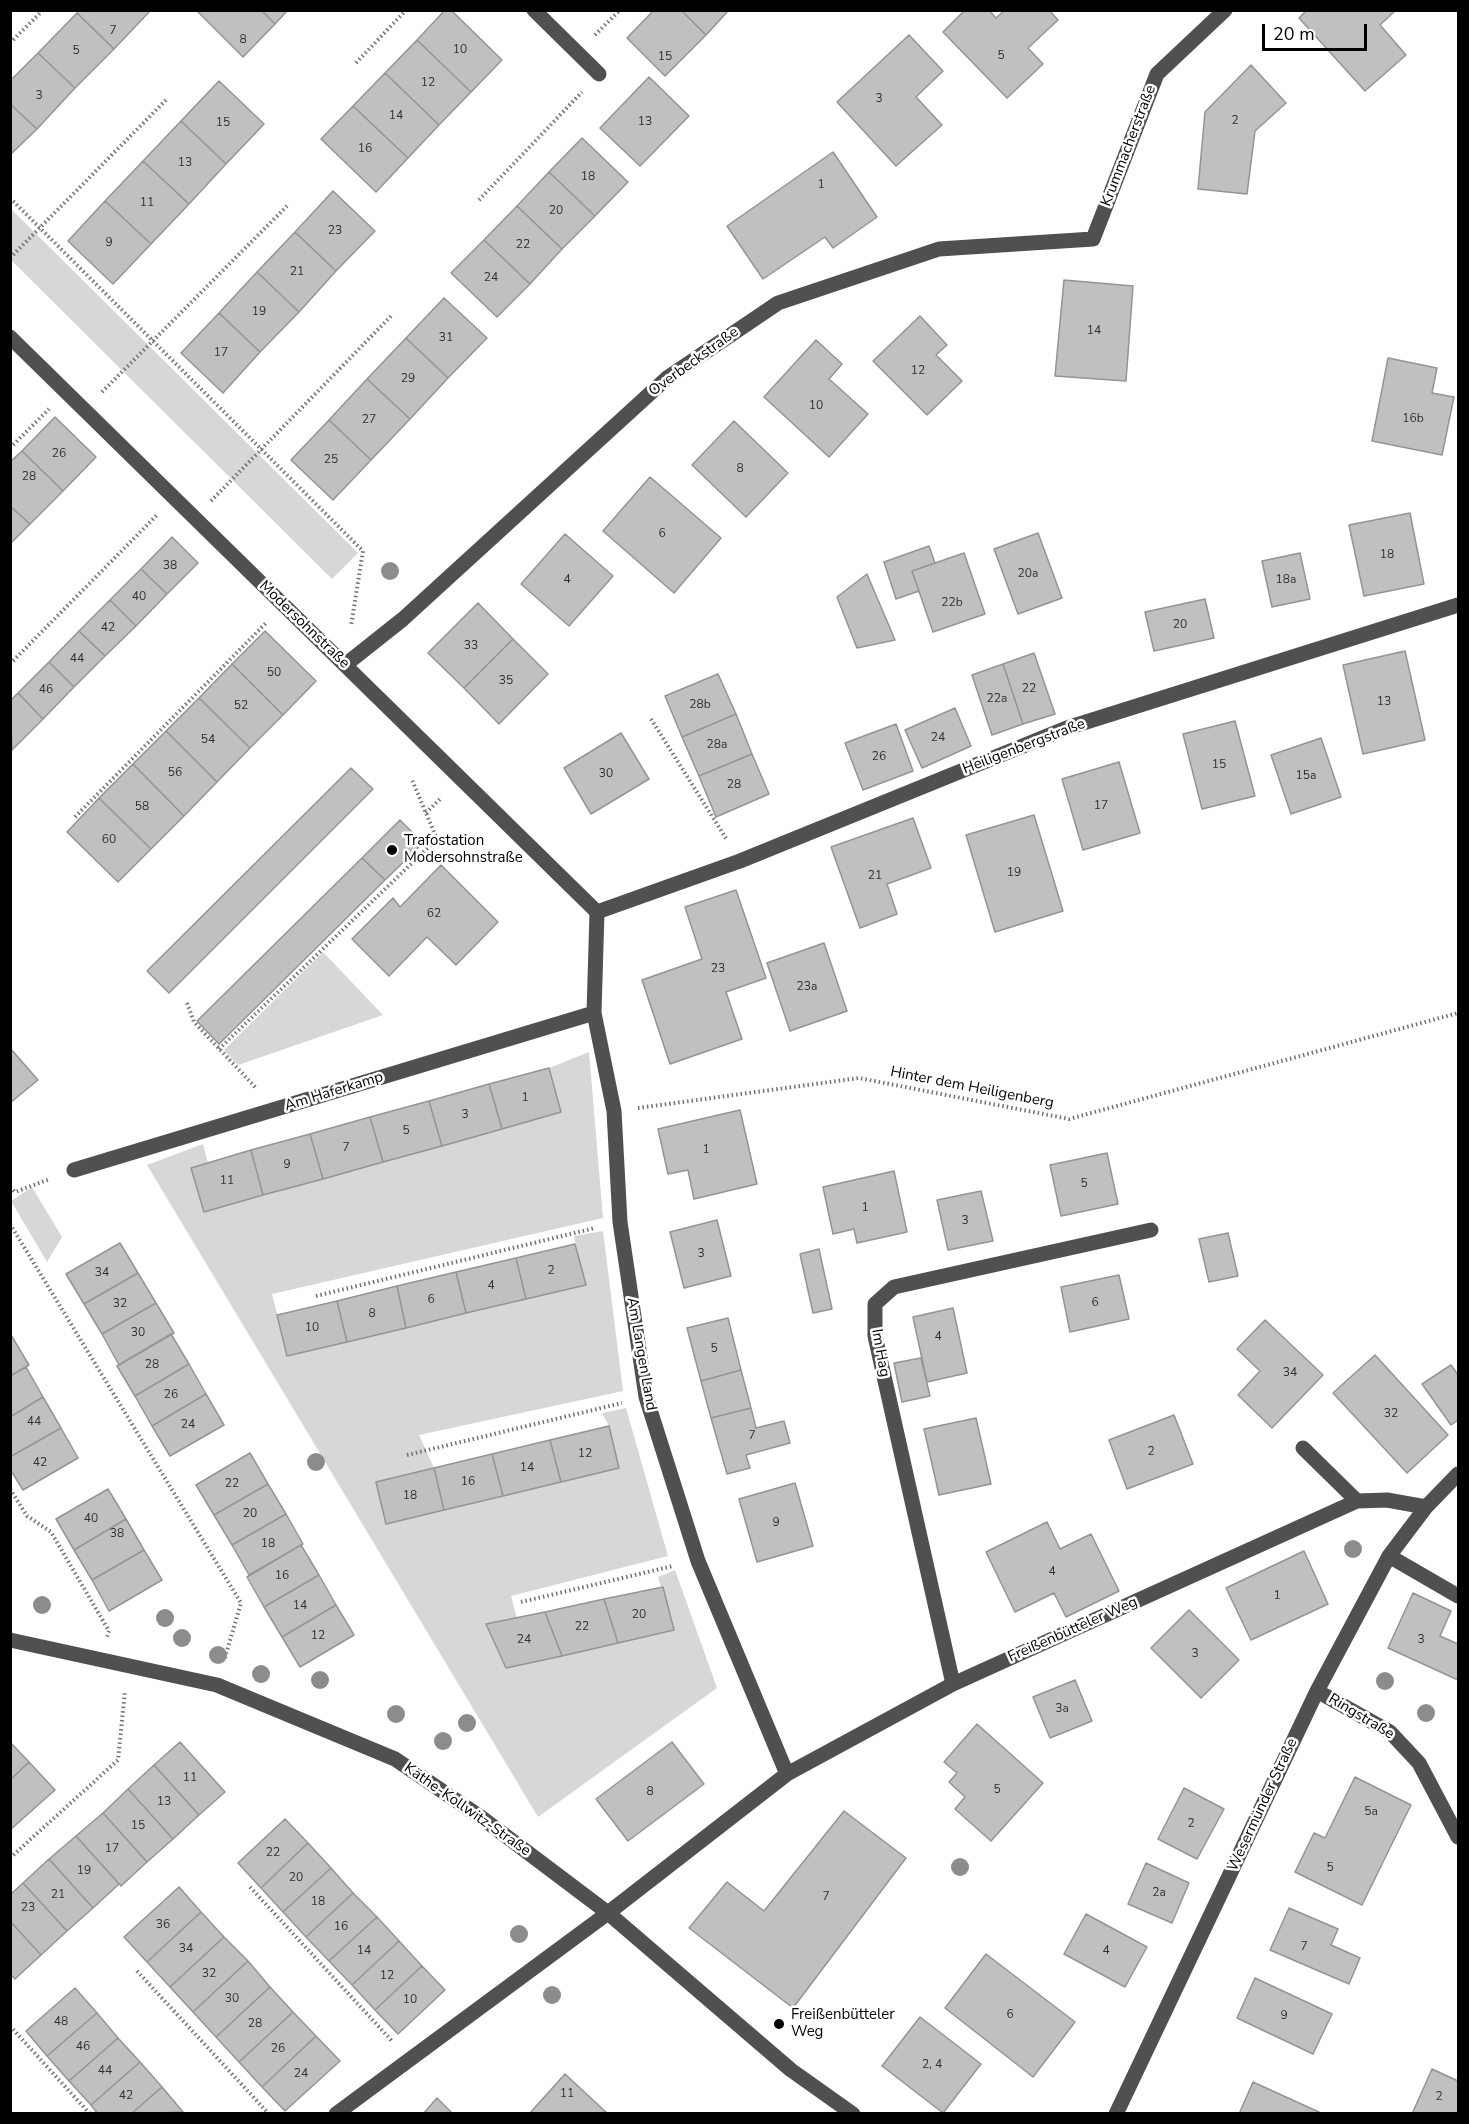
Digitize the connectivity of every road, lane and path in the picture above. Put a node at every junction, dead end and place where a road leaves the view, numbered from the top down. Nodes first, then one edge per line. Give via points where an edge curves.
1 (43, 10) edge
2 (406, 10) edge
3 (534, 10) edge
4 (620, 10) edge
5 (1225, 10) edge
6 (10, 43) edge
7 (578, 53) junction
8 (356, 63) dead end
9 (599, 74) joint
10 (167, 99) dead end
11 (10, 198) edge
12 (479, 200) dead end
13 (288, 206) dead end
14 (39, 226) junction
15 (1093, 239) joint
16 (10, 258) edge
17 (393, 314) dead end
18 (10, 337) edge
19 (152, 340) junction
20 (66, 392) junction
21 (85, 410) junction
22 (10, 448) edge
23 (261, 449) junction
24 (174, 497) junction
25 (195, 518) junction
26 (283, 605) junction
27 (1458, 605) edge
28 (10, 664) edge
29 (345, 665) junction
30 (651, 719) dead end
31 (412, 780) dead end
32 (75, 816) dead end
33 (740, 861) junction
34 (597, 912) junction
35 (187, 1002) dead end
36 (1458, 1012) edge
37 (594, 1013) junction
38 (219, 1049) junction
39 (276, 1109) junction
40 (614, 1111) junction
41 (74, 1170) joint
42 (10, 1187) edge
43 (13, 1193) edge
44 (620, 1222) junction
45 (10, 1224) edge
46 (1151, 1230) dead end
47 (316, 1296) dead end
48 (646, 1397) junction
49 (1303, 1448) dead end
50 (407, 1455) dead end
51 (1458, 1474) edge
52 (10, 1489) edge
53 (1357, 1501) junction
54 (1426, 1507) junction
55 (1389, 1556) junction
56 (698, 1560) junction
57 (1458, 1596) edge
58 (522, 1602) dead end
59 (10, 1640) edge
60 (100, 1660) junction
61 (128, 1666) junction
62 (953, 1684) junction
63 (217, 1685) junction
64 (1317, 1691) junction
65 (788, 1774) junction
66 (1458, 1837) edge
67 (10, 1858) edge
68 (250, 1887) dead end
69 (608, 1913) junction
70 (137, 1971) dead end
71 (10, 2026) edge
72 (409, 2059) junction
73 (90, 2114) edge
74 (269, 2114) edge
75 (336, 2114) edge
76 (853, 2114) edge
77 (1116, 2114) edge

1 - 6 path
2 - 8 path
3 - 7 street
4 - 7 path
5 - 15 street, Krummacherstraße via 1156,74
7 - 9 street
9 - 12 path
10 - 14 path
11 - 14 path
13 - 19 path
14 - 16 path
14 - 19 path
15 - 29 street, Overbeckstraße via 939,249 778,303 667,378 403,619
17 - 23 path
18 - 20 street, Modersohnstraße
19 - 21 path
19 - 23 path
20 - 21 street, Modersohnstraße
20 - 22 path
21 - 24 street, Modersohnstraße
23 - 25 path
23 - 29 path via 363,551
24 - 25 street, Modersohnstraße
24 - 28 path
25 - 26 street, Modersohnstraße
26 - 29 street, Modersohnstraße
26 - 32 path
27 - 33 street, Heiligenbergstraße via 1067,728
29 - 34 street, Modersohnstraße
30 - 33 path
31 - 38 path via 437,839
33 - 34 street, Heiligenbergstraße
34 - 37 street, Am Langen Land
35 - 38 path via 194,1022
36 - 40 path, Hinter dem Heiligenberg via 1069,1119 859,1078
37 - 39 street, Am Haferkamp
37 - 40 street, Am Langen Land
38 - 39 path
39 - 41 street, Am Haferkamp
40 - 44 street, Am Langen Land
41 - 43 path
42 - 43 path
44 - 47 path
44 - 48 street, Am Langen Land
45 - 63 path via 241,1603
46 - 62 street, Im Hag via 894,1287 875,1304 875,1336
48 - 50 path
48 - 56 street, Am Langen Land
49 - 53 street
51 - 54 street, Wesermünder Straße
52 - 60 path via 27,1515 51,1532 109,1631
53 - 54 street, Freißenbütteler Weg via 1387,1500
53 - 62 street, Freißenbütteler Weg
54 - 55 street, Wesermünder Straße
55 - 57 street
55 - 64 street, Wesermünder Straße
56 - 58 path
56 - 65 street, Am Langen Land
59 - 60 street, Käthe-Kollwitz-Straße
60 - 61 street, Käthe-Kollwitz-Straße
61 - 63 street, Käthe-Kollwitz-Straße
61 - 67 path via 118,1760
62 - 65 street, Freißenbütteler Weg
63 - 69 street, Käthe-Kollwitz-Straße via 395,1759 482,1818
64 - 66 street, Ringstraße via 1390,1732 1419,1763
64 - 77 street, Wesermünder Straße
65 - 69 street, Freißenbütteler Weg
68 - 72 path
69 - 72 street, Freißenbütteler Weg
69 - 76 street, Käthe-Kollwitz-Straße via 791,2070
70 - 74 path
71 - 73 path
72 - 75 street, Freißenbütteler Weg

